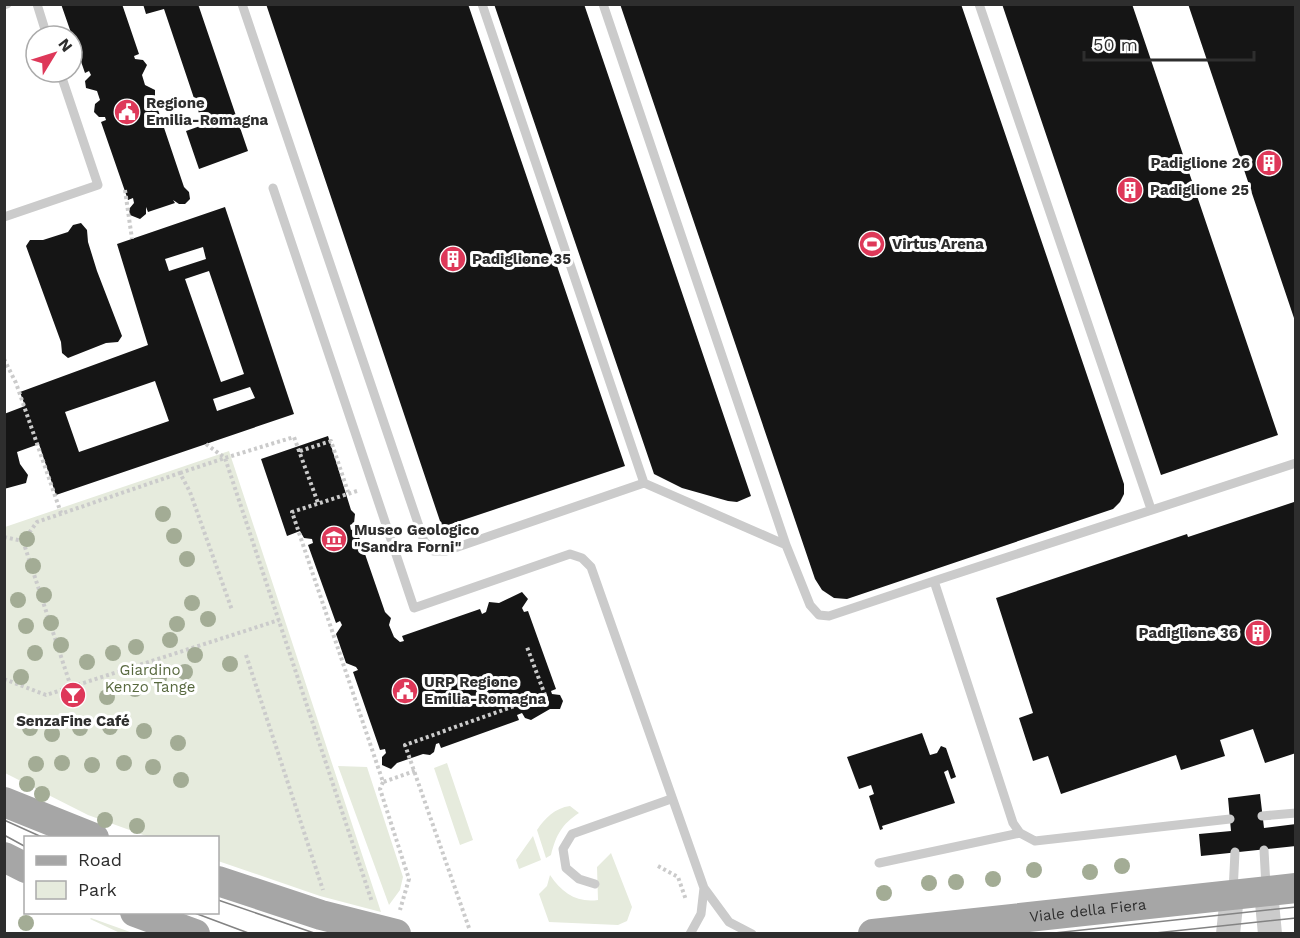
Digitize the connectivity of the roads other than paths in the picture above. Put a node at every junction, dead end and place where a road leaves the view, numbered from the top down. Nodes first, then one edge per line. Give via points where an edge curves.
1 (36, 4) edge
2 (242, 4) edge
3 (482, 4) edge
4 (603, 4) edge
5 (979, 4) edge
6 (43, 24) edge
7 (64, 84) edge
8 (273, 188) dead end
9 (4, 217) edge
10 (1296, 463) edge
11 (644, 483) junction
12 (1151, 509) junction
13 (786, 544) junction
14 (934, 581) junction
15 (671, 799) junction
16 (4, 802) edge
17 (1296, 813) edge
18 (1262, 816) dead end
19 (1230, 819) dead end
20 (1020, 833) junction
21 (91, 836) edge
22 (1264, 850) dead end
23 (1235, 852) dead end
24 (4, 857) edge
25 (879, 864) dead end
26 (24, 867) edge
27 (219, 881) edge
28 (595, 884) dead end
29 (704, 888) junction
30 (1296, 888) edge
31 (1266, 892) junction
32 (1232, 896) junction
33 (141, 914) edge
34 (397, 926) edge
35 (195, 933) edge
36 (690, 933) edge
37 (752, 933) edge
38 (873, 933) edge
39 (1228, 933) edge
40 (1270, 933) edge

1 - 6 lane
2 - 11 lane via 424,541 432,551 446,551
3 - 11 lane
4 - 13 lane
5 - 12 lane
7 - 9 lane via 98,185
8 - 15 lane via 414,608 570,554 582,558 591,567
10 - 12 lane
11 - 13 lane
12 - 14 lane
13 - 14 lane via 810,605 819,615 829,616
14 - 20 lane via 1013,823
15 - 28 lane via 572,834 563,849 566,868 579,879
15 - 29 lane
16 - 21 main road
17 - 18 lane
19 - 20 lane via 1035,840
20 - 25 lane
22 - 31 lane
23 - 32 lane
24 - 26 main road
27 - 34 main road via 321,915
29 - 36 lane via 701,914
29 - 37 lane via 729,922
30 - 31 main road, Viale della Fiera
31 - 32 main road, Viale della Fiera
31 - 40 street
32 - 38 main road, Viale della Fiera
32 - 39 street
33 - 35 main road

